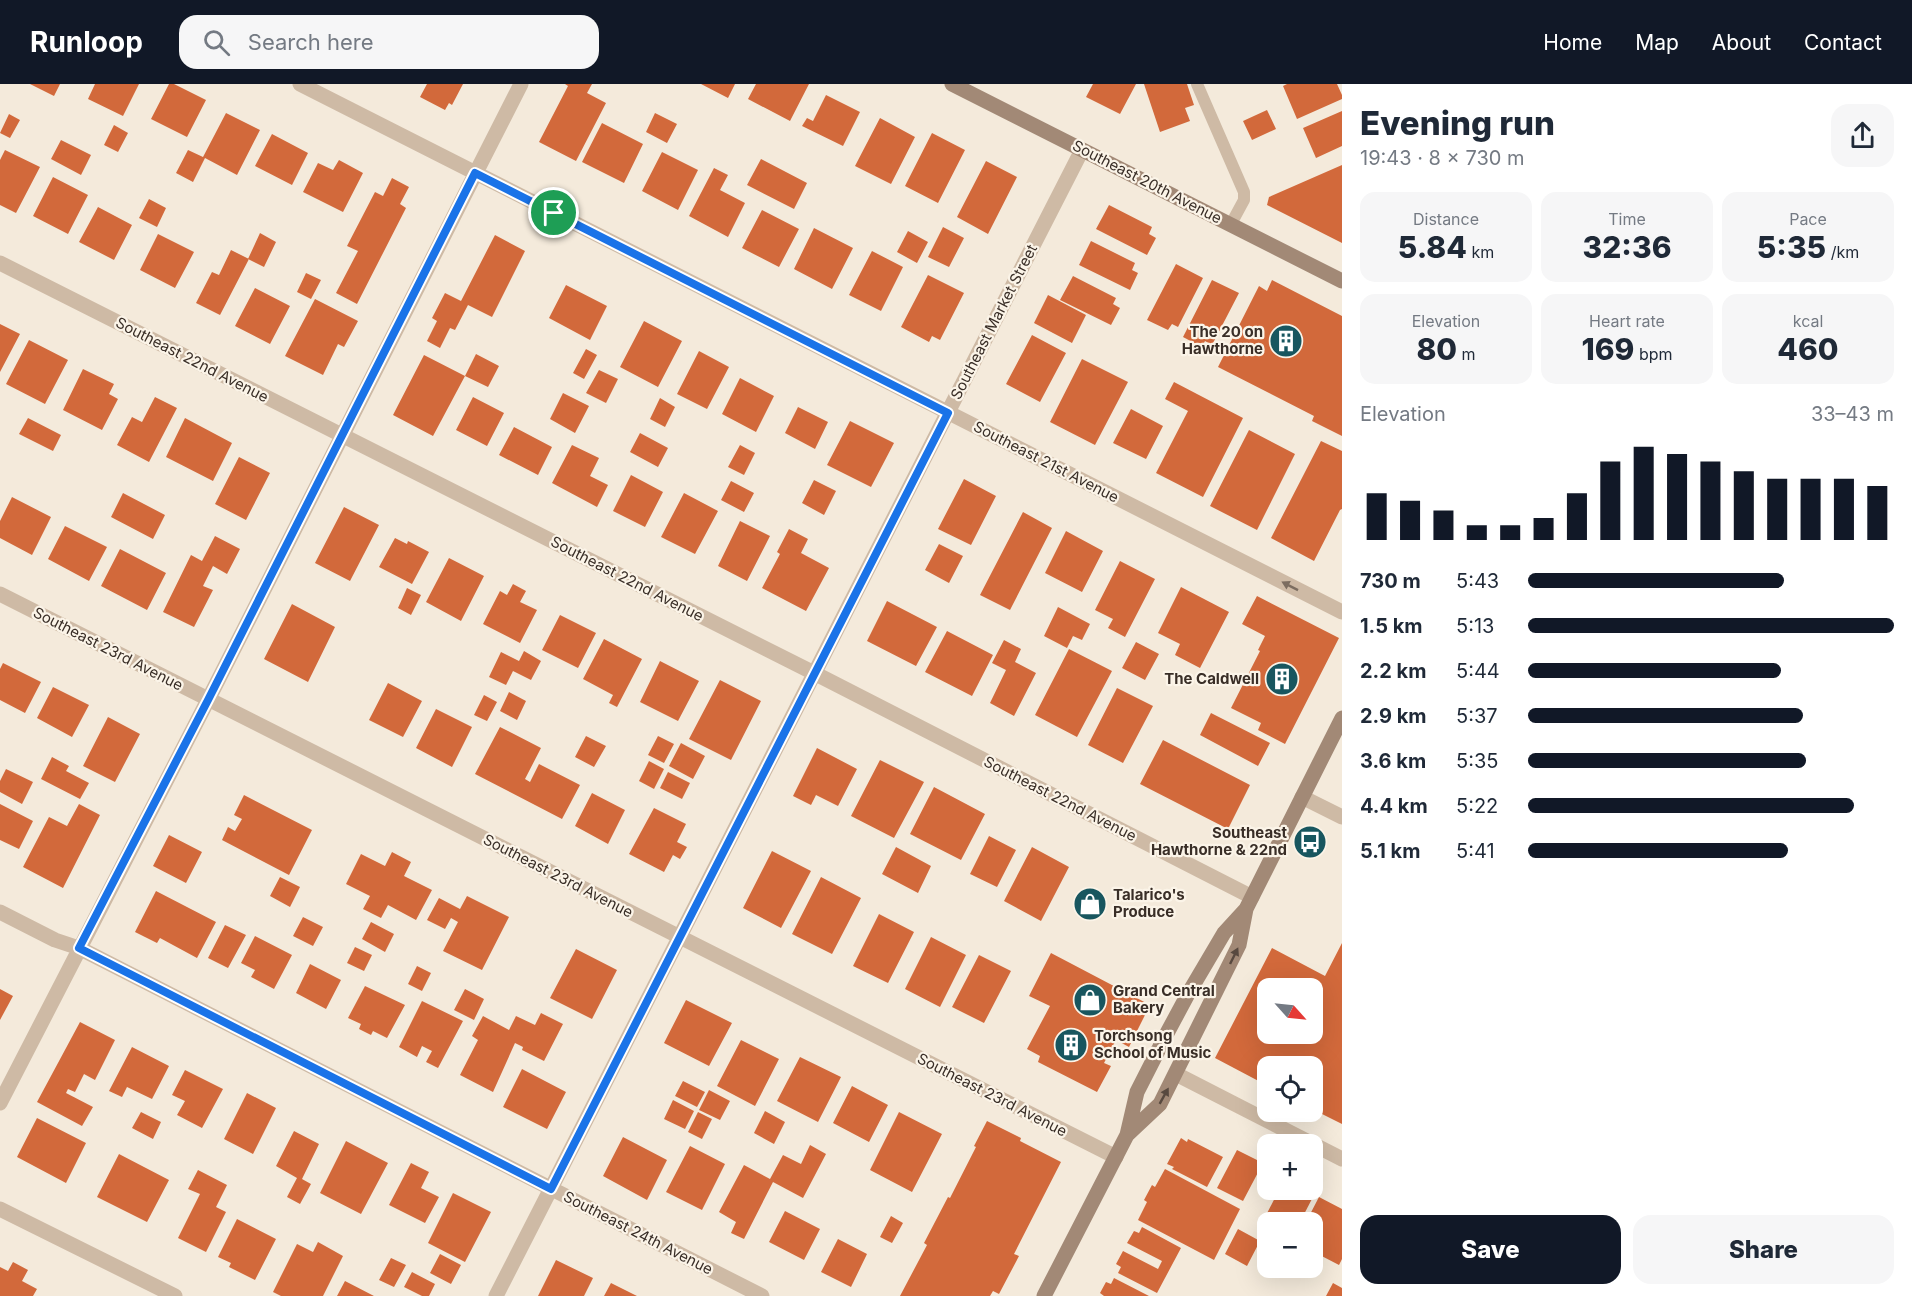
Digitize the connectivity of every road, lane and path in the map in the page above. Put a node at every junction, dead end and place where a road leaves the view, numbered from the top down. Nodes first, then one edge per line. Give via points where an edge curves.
1 (300, 84) edge
2 (521, 84) edge
3 (1197, 84) edge
4 (956, 85) edge
5 (1082, 150) junction
6 (475, 173) junction
7 (1231, 225) junction
8 (0, 263) edge
9 (1342, 281) edge
10 (948, 413) junction
11 (342, 436) junction
12 (0, 594) edge
13 (1342, 612) edge
14 (814, 673) junction
15 (208, 700) junction
16 (1342, 718) edge
17 (1302, 797) junction
18 (1342, 817) edge
19 (1249, 903) junction
20 (0, 912) edge
21 (680, 937) junction
22 (79, 948) junction
23 (1176, 1074) junction
24 (0, 1102) edge
25 (1127, 1136) junction
26 (1116, 1157) junction
27 (1342, 1159) edge
28 (551, 1189) junction
29 (0, 1209) edge
30 (175, 1296) edge
31 (496, 1296) edge
32 (762, 1296) edge
33 (1044, 1296) edge

1 - 6 street, Southeast 21st Avenue
2 - 6 street
3 - 7 lane via 1244,192
4 - 5 main road, Southeast 20th Avenue
5 - 7 main road, Southeast 20th Avenue
5 - 10 street, Southeast Market Street
6 - 10 street, Southeast 21st Avenue
6 - 11 street
7 - 9 main road, Southeast 20th Avenue
8 - 11 street, Southeast 22nd Avenue
13 -> 10 street, Southeast 21st Avenue
10 - 14 street, Southeast Market Street
11 - 14 street, Southeast 22nd Avenue
11 - 15 street
12 - 15 street, Southeast 23rd Avenue
14 - 19 street, Southeast 22nd Avenue
14 - 21 street, Southeast Market Street
15 - 21 street, Southeast 23rd Avenue
15 - 22 street
16 - 17 main road
17 - 18 street
17 - 19 main road
23 -> 19 main road via 1239,945
19 - 25 main road via 1224,933 1166,1035 1137,1092
20 - 22 street, Southeast 24th Avenue
21 - 26 street, Southeast 23rd Avenue
21 - 28 street, Southeast Market Street
22 - 24 street
22 - 28 street, Southeast 24th Avenue
25 -> 23 main road via 1160,1104
23 - 27 street
25 - 26 main road
26 - 33 main road
28 - 31 street, Southeast Market Street
28 - 32 street, Southeast 24th Avenue
29 - 30 street

